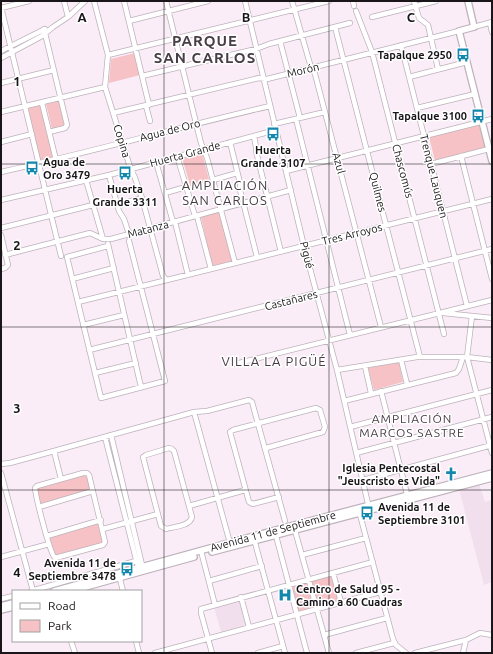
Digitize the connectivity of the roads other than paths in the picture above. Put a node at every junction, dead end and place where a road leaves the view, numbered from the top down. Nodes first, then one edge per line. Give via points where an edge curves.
1 (30, 1) edge
2 (64, 1) edge
3 (85, 1) edge
4 (94, 1) edge
5 (124, 1) edge
6 (166, 1) edge
7 (208, 1) edge
8 (245, 1) edge
9 (292, 1) edge
10 (329, 1) edge
11 (436, 1) edge
12 (468, 1) edge
13 (415, 4) edge
14 (354, 6) edge
15 (1, 8) edge
16 (294, 10) junction
17 (168, 11) junction
18 (68, 17) junction
19 (372, 17) dead end
20 (129, 21) junction
21 (250, 21) junction
22 (350, 23) dead end
23 (491, 23) edge
24 (335, 27) junction
25 (474, 27) junction
26 (458, 31) junction
27 (45, 32) junction
28 (492, 32) edge
29 (302, 36) junction
30 (431, 38) junction
31 (175, 39) junction
32 (280, 41) junction
33 (11, 46) junction
34 (401, 46) junction
35 (136, 49) junction
36 (256, 49) junction
37 (1, 51) edge
38 (12, 52) junction
39 (372, 52) junction
40 (108, 55) junction
41 (1, 58) edge
42 (344, 60) junction
43 (467, 62) junction
44 (182, 67) junction
45 (312, 68) junction
46 (54, 70) junction
47 (438, 70) junction
48 (288, 74) junction
49 (142, 76) junction
50 (409, 77) junction
51 (19, 79) junction
52 (264, 79) junction
53 (1, 83) edge
54 (105, 87) junction
55 (475, 94) junction
56 (188, 95) junction
57 (61, 98) junction
58 (42, 103) junction
59 (147, 105) junction
60 (26, 106) junction
61 (270, 106) junction
62 (416, 108) junction
63 (1, 112) edge
64 (325, 112) junction
65 (113, 113) junction
66 (298, 119) junction
67 (492, 119) edge
68 (150, 120) dead end
69 (482, 121) junction
70 (196, 123) junction
71 (274, 124) junction
72 (276, 130) junction
73 (49, 132) junction
74 (32, 134) junction
75 (254, 136) junction
76 (424, 136) junction
77 (1, 142) edge
78 (230, 142) junction
79 (122, 143) junction
80 (395, 143) junction
81 (203, 149) junction
82 (489, 149) junction
83 (367, 150) junction
84 (177, 156) junction
85 (461, 156) junction
86 (337, 158) junction
87 (56, 160) junction
88 (492, 160) edge
89 (156, 162) junction
90 (39, 164) junction
91 (431, 164) junction
92 (308, 165) junction
93 (130, 169) junction
94 (286, 171) junction
95 (1, 172) edge
96 (237, 173) junction
97 (109, 175) junction
98 (86, 180) junction
99 (212, 180) junction
100 (186, 187) junction
101 (45, 190) junction
102 (291, 190) junction
103 (165, 193) junction
104 (267, 197) junction
105 (142, 198) junction
106 (492, 199) edge
107 (1, 200) edge
108 (244, 203) junction
109 (473, 204) junction
110 (93, 205) junction
111 (117, 205) junction
112 (220, 209) junction
113 (443, 211) junction
114 (51, 215) junction
115 (196, 216) junction
116 (415, 218) junction
117 (174, 222) junction
118 (387, 226) junction
119 (1, 228) edge
120 (150, 228) junction
121 (357, 233) junction
122 (129, 234) junction
123 (1, 235) edge
124 (105, 240) junction
125 (58, 241) junction
126 (129, 241) dead end
127 (326, 241) junction
128 (108, 246) junction
129 (304, 246) junction
130 (492, 249) edge
131 (485, 251) junction
132 (281, 252) junction
133 (5, 255) junction
134 (61, 256) dead end
135 (257, 258) junction
136 (455, 259) junction
137 (235, 263) junction
138 (428, 266) junction
139 (114, 268) junction
140 (3, 269) edge
141 (211, 269) junction
142 (398, 273) junction
143 (188, 275) junction
144 (72, 279) junction
145 (492, 279) edge
146 (166, 280) junction
147 (369, 280) junction
148 (141, 286) junction
149 (338, 288) junction
150 (119, 292) junction
151 (317, 293) junction
152 (492, 300) edge
153 (78, 302) junction
154 (467, 306) junction
155 (440, 313) junction
156 (124, 315) junction
157 (472, 316) junction
158 (492, 318) edge
159 (410, 320) junction
160 (83, 325) junction
161 (381, 327) junction
162 (153, 334) junction
163 (444, 334) dead end
164 (350, 335) junction
165 (130, 340) junction
166 (329, 341) junction
167 (89, 350) junction
168 (420, 357) junction
169 (465, 357) junction
170 (401, 360) junction
171 (492, 360) edge
172 (136, 363) junction
173 (235, 364) dead end
174 (365, 366) junction
175 (337, 370) junction
176 (95, 373) junction
177 (406, 384) junction
178 (141, 387) junction
179 (492, 390) edge
180 (381, 391) junction
181 (371, 394) junction
182 (477, 394) junction
183 (344, 401) junction
184 (194, 412) junction
185 (492, 416) edge
186 (387, 417) junction
187 (483, 419) junction
188 (259, 423) junction
189 (350, 427) junction
190 (111, 435) junction
191 (105, 437) junction
192 (394, 443) junction
193 (491, 445) edge
194 (266, 448) junction
195 (54, 451) junction
196 (356, 453) junction
197 (492, 453) edge
198 (10, 463) junction
199 (1, 464) edge
200 (1, 467) edge
201 (401, 470) junction
202 (1, 473) edge
203 (492, 473) edge
204 (492, 478) edge
205 (61, 479) junction
206 (363, 480) junction
207 (245, 490) junction
208 (93, 491) junction
209 (279, 497) junction
210 (408, 497) junction
211 (218, 498) junction
212 (189, 506) junction
213 (39, 507) junction
214 (369, 507) junction
215 (359, 510) junction
216 (158, 514) junction
217 (100, 520) junction
218 (285, 521) dead end
219 (129, 522) junction
220 (294, 527) junction
221 (103, 529) junction
222 (275, 533) junction
223 (47, 536) junction
224 (254, 538) junction
225 (366, 538) junction
226 (230, 543) junction
227 (49, 544) junction
228 (22, 551) junction
229 (201, 553) junction
230 (302, 555) junction
231 (1, 557) edge
232 (136, 561) junction
233 (373, 562) junction
234 (262, 566) junction
235 (141, 569) junction
236 (333, 573) junction
237 (119, 576) junction
238 (309, 579) junction
239 (209, 581) junction
240 (289, 584) junction
241 (32, 590) edge
242 (35, 590) edge
243 (61, 590) edge
244 (74, 590) edge
245 (123, 590) edge
246 (268, 590) junction
247 (380, 592) junction
248 (12, 596) edge
249 (241, 597) junction
250 (1, 599) edge
251 (341, 602) junction
252 (12, 603) edge
253 (215, 604) junction
254 (1, 606) edge
255 (12, 607) edge
256 (317, 608) junction
257 (1, 610) edge
258 (296, 614) junction
259 (387, 618) junction
260 (276, 620) junction
261 (249, 627) junction
262 (324, 634) junction
263 (492, 635) edge
264 (207, 638) junction
265 (466, 640) junction
266 (73, 642) edge
267 (136, 642) edge
268 (394, 643) junction
269 (283, 646) junction
270 (75, 653) edge
271 (139, 653) edge
272 (155, 653) edge
273 (212, 653) edge
274 (258, 653) edge
275 (285, 653) edge
276 (307, 653) edge
277 (329, 653) edge
278 (356, 653) edge
279 (406, 653) edge
280 (415, 653) edge
281 (463, 653) edge

1 - 15 street
2 - 18 street
3 - 18 street
4 - 40 street, Copina
5 - 20 street
6 - 17 street
7 - 17 street
8 - 21 street, Pigüé
9 - 16 street, Azul
10 - 16 street
11 - 13 street
12 - 25 main road
13 - 19 street
13 - 30 street via 419,18 427,23
14 - 39 street, Chascomús
15 - 33 street
16 - 21 street
16 - 29 street, Azul
17 - 20 street
17 - 31 street
18 - 27 street
20 - 35 street
21 - 31 street
21 - 36 street, Pigüé
22 - 24 street
23 - 25 street, Morón
23 - 28 street
24 - 29 street
24 - 42 street, Quilmes
25 - 26 main road, Morón
26 - 30 street, Morón
26 - 43 main road
27 - 33 street
27 - 38 street
27 - 46 street
29 - 32 street
29 - 45 street, Azul
30 - 34 street, Morón
30 - 47 street
31 - 35 street
31 - 44 street
32 - 36 street
32 - 48 street
33 - 37 street
33 - 38 street
34 - 39 street, Morón
34 - 50 street, Trenque Lauquen
35 - 40 street
35 - 49 street
36 - 44 street
36 - 52 street, Pigüé
38 - 41 street
38 - 51 street
39 - 42 street, Morón
39 - 80 street, Chascomús
40 - 54 street, Copina
42 - 45 street, Morón
42 - 83 street, Quilmes
43 - 47 street
43 - 55 main road
44 - 49 street
44 - 56 street
45 - 48 street, Morón
45 - 64 street, Azul via 316,74
46 - 51 street
46 - 57 street
47 - 50 street
48 - 52 street, Morón
48 - 66 street
49 - 59 street
50 - 62 street, Trenque Lauquen
51 - 53 street
51 - 60 street
52 - 56 street, Morón
52 - 61 street, Pigüé
54 - 57 street
54 - 65 street, Copina
55 - 62 street
55 - 69 main road
56 - 59 street, Morón
56 - 70 street
57 - 58 street
57 - 73 street via 66,127
58 - 60 street
58 - 73 street
59 - 65 street, Morón
59 - 68 street
60 - 63 street
60 - 74 street
61 - 70 street, Agua de Oro
61 - 71 street, Pigüé
62 - 76 street, Trenque Lauquen
64 - 66 street
64 - 86 street, Azul
65 - 79 street, Copina
66 - 71 street
66 - 92 street
67 - 69 street
69 - 76 street
69 - 82 main road
70 - 79 street, Agua de Oro
70 - 81 street
71 - 72 street, Pigüé
72 - 75 street, Huerta Grande
72 - 94 street, Pigüé
73 - 87 street
74 - 77 street
74 - 90 street
75 - 78 street, Huerta Grande
75 - 104 street
76 - 80 street
76 - 91 street, Trenque Lauquen
78 - 81 street, Huerta Grande
78 - 96 street
79 - 87 street, Agua de Oro
79 - 93 street, Copina
80 - 83 street
80 - 116 street, Chascomús
81 - 84 street, Huerta Grande
81 - 99 street
82 - 85 street
82 - 88 main road
83 - 86 street
83 - 118 street, Quilmes
84 - 89 street, Huerta Grande
84 - 100 street
85 - 91 street
85 - 109 street
86 - 92 street
86 - 121 street, Azul
87 - 90 street, Agua de Oro
89 - 93 street, Huerta Grande
89 - 103 street
90 - 95 street, Agua de Oro
90 - 101 street
91 - 113 street, Trenque Lauquen
92 - 94 street
92 - 127 street
93 - 97 street, Huerta Grande
93 - 105 street, Copina
94 - 102 street, Pigüé
96 - 99 street
96 - 108 street
97 - 98 street, Huerta Grande
97 - 111 street
98 - 101 street, Huerta Grande
98 - 110 street
99 - 112 street
100 - 103 street
100 - 115 street
101 - 107 street, Huerta Grande
101 - 114 street
102 - 104 street, Matanza
102 - 129 street, Pigüé
103 - 117 street
104 - 108 street, Matanza
104 - 132 street
105 - 111 street
105 - 120 street, Copina
106 - 109 street, Tres Arroyos
108 - 112 street, Matanza
108 - 135 street
109 - 113 street, Tres Arroyos
109 - 131 street
110 - 114 street
110 - 124 street
111 - 122 street
112 - 115 street, Matanza
112 - 137 street
113 - 116 street, Tres Arroyos
113 - 136 street, Trenque Lauquen
114 - 119 street
114 - 125 street
115 - 117 street, Matanza
115 - 141 street
116 - 118 street, Tres Arroyos
116 - 138 street, Chascomús
117 - 120 street, Matanza
117 - 143 street
118 - 121 street, Tres Arroyos
118 - 142 street, Quilmes
120 - 122 street, Matanza
120 - 146 street, Copina
121 - 127 street, Tres Arroyos
121 - 147 street, Azul
122 - 124 street, Matanza
123 - 133 street
124 - 125 street, Matanza via 90,234
124 - 128 street
125 - 133 street, Matanza
125 - 134 street
126 - 148 street
127 - 129 street, Tres Arroyos
127 - 149 street
128 - 139 street
128 - 144 street via 67,257
129 - 132 street, Tres Arroyos
129 - 151 street, Pigüé
130 - 131 street, Castañares
131 - 136 street, Castañares
131 - 145 street
132 - 135 street, Tres Arroyos
133 - 140 street via 8,265
135 - 137 street, Tres Arroyos
136 - 138 street, Castañares
136 - 154 street, Trenque Lauquen
137 - 141 street, Tres Arroyos
138 - 142 street, Castañares
138 - 155 street, Chascomús
139 - 144 street
139 - 150 street
141 - 143 street, Tres Arroyos
142 - 147 street, Castañares
142 - 159 street, Quilmes
143 - 146 street, Tres Arroyos
144 - 153 street
146 - 148 street, Tres Arroyos
147 - 149 street, Castañares
147 - 161 street, Azul
148 - 150 street, Tres Arroyos
148 - 162 street
149 - 151 street, Castañares
149 - 164 street
150 - 153 street, Tres Arroyos
150 - 156 street
151 - 162 street, Castañares
151 - 166 street, Pigüé
152 - 154 street
153 - 160 street
154 - 155 street
155 - 157 street
155 - 159 street
155 - 163 street, Chascomús
156 - 160 street
156 - 165 street
157 - 158 street
157 - 169 street
159 - 161 street
159 - 168 street, Quilmes
160 - 167 street
161 - 164 street
162 - 165 street, Castañares
162 - 178 street via 165,381
164 - 166 street
165 - 167 street, Castañares
165 - 172 street
166 - 173 street
166 - 175 street, Pigüé
167 - 176 street
168 - 169 street
168 - 170 street
169 - 171 street
169 - 177 street via 456,373
169 - 182 street
170 - 174 street
170 - 177 street
172 - 176 street
172 - 178 street
174 - 175 street
174 - 181 street
175 - 183 street, Pigüé
176 - 178 street via 101,398
177 - 180 street
179 - 182 street
180 - 181 street
180 - 186 street
181 - 183 street
182 - 186 street
182 - 187 street
183 - 189 street, Pigüé
184 - 188 street via 251,400
184 - 190 street
184 - 211 street
185 - 187 street
186 - 189 street
186 - 192 street
187 - 192 street
187 - 193 street
188 - 194 street
188 - 194 street via 316,408 320,410 325,427 323,432
188 - 207 street via 230,433
189 - 196 street, Pigüé
190 - 191 street
190 - 219 street
191 - 195 street
191 - 219 street
192 - 196 street
192 - 201 street
193 - 197 street
193 - 201 street
194 - 209 street
195 - 198 street
195 - 205 street
196 - 206 street, Pigüé
198 - 199 street
198 - 200 street
201 - 206 street
201 - 210 street
202 - 228 street
203 - 210 main road, Avenida 11 de Septiembre
204 - 210 main road, Avenida 11 de Septiembre
205 - 208 street via 87,473
205 - 213 street via 35,487
206 - 214 street, Pigüé
207 - 209 street via 252,504
207 - 211 street
208 - 213 street
208 - 217 street
209 - 218 street
210 - 214 main road, Avenida 11 de Septiembre
211 - 212 street
211 - 226 street
212 - 216 street via 192,517 190,522 166,529 161,526
212 - 216 street via 174,451 169,448 143,457
213 - 223 street
214 - 215 main road, Avenida 11 de Septiembre
215 - 220 main road, Avenida 11 de Septiembre
215 - 225 street
216 - 219 street
217 - 221 street
217 - 223 street
219 - 221 street
219 - 232 street
219 - 235 street
220 - 222 main road, Avenida 11 de Septiembre
220 - 230 street
221 - 227 street via 106,541 104,544 56,558 52,556
222 - 224 main road, Avenida 11 de Septiembre
222 - 240 street
223 - 227 street
224 - 226 main road, Avenida 11 de Septiembre
224 - 229 main road, Avenida 11 de Septiembre
224 - 234 street
225 - 230 street
225 - 233 street
226 - 229 main road, Avenida 11 de Septiembre
227 - 228 street
228 - 231 street
228 - 241 street
229 - 235 main road, Avenida 11 de Septiembre
229 - 239 street
230 - 238 street
232 - 235 street
232 - 242 street
233 - 236 street
233 - 247 street
234 - 239 street
234 - 246 street
235 - 237 main road, Avenida 11 de Septiembre
236 - 238 street
236 - 251 street
237 - 243 main road, Avenida 11 de Septiembre
237 - 244 main road, Avenida 11 de Septiembre
237 - 245 street
238 - 240 street
238 - 256 street
239 - 253 street
240 - 246 street
240 - 258 street
246 - 249 street
246 - 260 street
247 - 251 street
247 - 259 street
248 - 250 street
249 - 253 street
249 - 261 street
251 - 256 street
252 - 254 main road
253 - 264 street via 200,610
255 - 257 main road
256 - 258 street
256 - 262 street
258 - 260 street
258 - 276 street
259 - 262 street
259 - 268 street
260 - 261 street
260 - 269 street
261 - 264 street
262 - 277 street
263 - 265 street via 483,633
264 - 272 street
264 - 273 street
265 - 280 street
265 - 281 street
266 - 270 street
267 - 271 street
268 - 278 street
268 - 279 street
269 - 274 street
269 - 275 street

